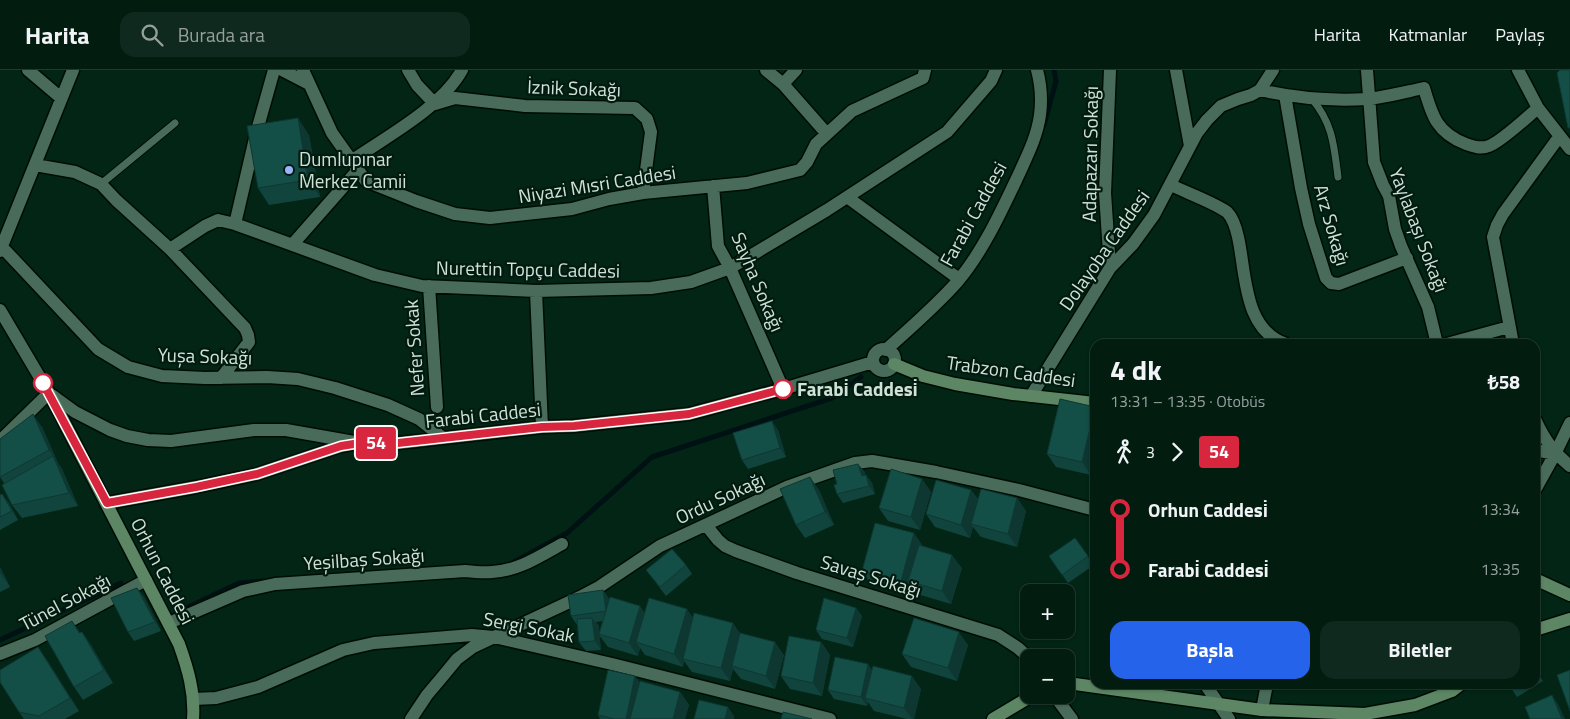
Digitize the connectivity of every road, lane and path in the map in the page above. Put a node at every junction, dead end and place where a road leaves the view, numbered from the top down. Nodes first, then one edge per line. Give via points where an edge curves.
1 (28, 70) edge
2 (72, 70) edge
3 (274, 70) edge
4 (282, 70) edge
5 (303, 70) edge
6 (408, 70) edge
7 (462, 70) edge
8 (766, 70) edge
9 (796, 70) edge
10 (925, 70) edge
11 (996, 70) edge
12 (1037, 70) edge
13 (1110, 70) edge
14 (1176, 70) edge
15 (1273, 70) edge
16 (1367, 70) edge
17 (1518, 70) edge
18 (309, 84) junction
19 (783, 84) junction
20 (1260, 90) junction
21 (1285, 95) junction
22 (1310, 97) junction
23 (60, 98) junction
24 (1369, 98) junction
25 (435, 104) junction
26 (1538, 108) junction
27 (175, 123) dead end
28 (826, 134) junction
29 (1559, 137) junction
30 (1190, 146) junction
31 (1570, 149) edge
32 (34, 165) junction
33 (354, 166) junction
34 (1338, 177) dead end
35 (101, 184) junction
36 (1171, 185) junction
37 (713, 186) junction
38 (643, 193) junction
39 (847, 197) junction
40 (235, 224) junction
41 (292, 244) junction
42 (1, 249) edge
43 (170, 250) junction
44 (1407, 258) junction
45 (730, 268) junction
46 (1110, 268) junction
47 (959, 280) junction
48 (429, 286) junction
49 (536, 291) junction
50 (0, 310) edge
51 (1509, 327) junction
52 (1278, 339) edge
53 (1436, 339) edge
54 (1466, 339) edge
55 (1512, 339) edge
56 (886, 350) junction
57 (873, 362) junction
58 (894, 364) junction
59 (221, 378) junction
60 (783, 389) junction
61 (49, 393) junction
62 (1031, 396) junction
63 (1090, 402) edge
64 (437, 407) dead end
65 (1570, 423) edge
66 (542, 427) junction
67 (1540, 428) edge
68 (442, 438) junction
69 (0, 441) edge
70 (360, 443) junction
71 (1540, 451) edge
72 (1555, 454) junction
73 (1570, 466) edge
74 (1540, 481) edge
75 (107, 503) junction
76 (1090, 509) edge
77 (706, 525) junction
78 (562, 544) dead end
79 (146, 580) junction
80 (1540, 581) edge
81 (1570, 594) edge
82 (1570, 619) edge
83 (169, 623) junction
84 (1540, 628) edge
85 (494, 637) junction
86 (1020, 650) edge
87 (0, 654) edge
88 (1075, 684) edge
89 (1090, 686) edge
90 (1110, 689) edge
91 (1208, 689) edge
92 (1266, 689) edge
93 (1455, 689) edge
94 (193, 699) junction
95 (1020, 702) edge
96 (1061, 704) edge
97 (1218, 704) junction
98 (1262, 710) junction
99 (194, 719) edge
100 (411, 719) edge
101 (830, 719) edge
102 (993, 719) edge
103 (1072, 719) edge
104 (1229, 719) edge

1 - 23 street
2 - 23 street
3 - 40 street
4 - 18 street
5 - 18 street, Niyazi Mısri Caddesi
6 - 25 street
7 - 25 street
8 - 19 street
9 - 19 street
10 - 28 street, Niyazi Mısri Caddesi via 923,78 852,111
11 - 39 street, Nurettin Topçu Caddesi via 986,87 947,132
12 - 47 street, Farabi Caddesi via 1042,98 1033,141 998,218
13 - 46 street, Adapazarı Sokağı via 1105,193
14 - 30 street
15 - 20 street
16 - 24 street, Yaylabaşı Sokağı
17 - 26 street
18 - 33 street, Niyazi Mısri Caddesi via 332,133
19 - 28 street
20 - 21 street
20 - 30 street, Dolayoba Caddesi via 1222,106 1202,126
21 - 22 street
21 - 44 street, Arz Sokağı via 1309,224 1326,278 1339,284
22 - 24 street
22 - 34 lane via 1325,116 1330,129
23 - 32 street
24 - 26 street via 1424,88 1431,112 1444,132 1453,139 1481,148 1491,145
24 - 44 street, Yaylabaşı Sokağı via 1374,162 1389,196 1395,229
25 - 33 street
25 - 38 street, İznik Sokağı via 455,98 525,106 635,108 647,119 651,132
26 - 29 street
27 - 35 lane
28 - 37 street, Niyazi Mısri Caddesi via 800,170 746,183
29 - 31 street
29 - 51 street via 1503,214 1493,237
30 - 36 street, Dolayoba Caddesi
32 - 35 street via 75,172
32 - 42 street
33 - 38 street, Niyazi Mısri Caddesi via 366,182 455,214 490,218 572,209
33 - 41 street
35 - 43 street
36 - 46 street, Dolayoba Caddesi via 1142,233
36 - 52 street via 1226,212 1233,220 1254,313
37 - 38 street, Niyazi Mısri Caddesi
37 - 45 street, Sayha Sokağı via 718,246
39 - 45 street, Nurettin Topçu Caddesi
39 - 47 street
40 - 41 street, Nurettin Topçu Caddesi
40 - 43 street, Nurettin Topçu Caddesi via 218,220
41 - 48 street, Nurettin Topçu Caddesi via 375,275
42 - 59 street, Yuşa Sokağı via 98,349 128,368 162,376
43 - 59 street via 248,335 249,342
44 - 53 street, Yaylabaşı Sokağı via 1428,307
45 - 49 street, Nurettin Topçu Caddesi via 691,282 651,288
45 - 60 street, Sayha Sokağı
46 - 62 street, Dolayoba Caddesi
47 - 56 street, Farabi Caddesi
48 - 49 street, Nurettin Topçu Caddesi
48 - 64 street, Nefer Sokak
49 - 66 street
50 - 61 street, Farabi Caddesi
51 - 54 street
51 - 55 street
56 - 57 street via 876,352
56 - 58 street via 892,354
57 - 58 street via 882,371
57 - 60 street, Farabi Caddesi
58 - 62 street, Trabzon Caddesi via 955,384
59 - 68 street, Yuşa Sokağı via 267,376 335,388 419,419
60 - 66 street, Farabi Caddesi via 689,414
61 - 69 street
61 - 70 street, Farabi Caddesi via 75,412 110,430 148,440 171,441 254,430 286,430
61 - 75 street, Orhun Caddesi
62 - 63 street, Trabzon Caddesi
65 - 72 street
66 - 68 street, Farabi Caddesi
67 - 72 street
68 - 70 street, Farabi Caddesi
70 - 75 street via 341,446 257,474
71 - 72 street
72 - 73 street
72 - 74 street
75 - 79 street, Orhun Caddesi
76 - 77 street, Ordu Sokağı via 1019,490 872,461 856,463 787,487
77 - 85 street, Ordu Sokağı via 660,546 580,598
77 - 86 street, Savaş Sokağı via 718,540 736,551 998,635
78 - 83 street, Yeşilbaş Sokağı via 530,562 493,572 276,584 243,591
79 - 83 street, Orhun Caddesi
79 - 87 street, Tünel Sokağı via 35,640
80 - 81 street
82 - 84 street
83 - 94 street, Orhun Caddesi via 187,666
85 - 94 street, Sergi Sokak via 432,637 343,650 258,687 216,698
85 - 100 street, Ordu Sokağı via 457,659 426,695
85 - 101 street, Sergi Sokak
88 - 89 street
90 - 97 street
91 - 97 street
92 - 98 street
93 - 98 street via 1415,706 1365,714
94 - 99 street, Orhun Caddesi
95 - 102 street
96 - 103 street
97 - 98 street
97 - 104 street

